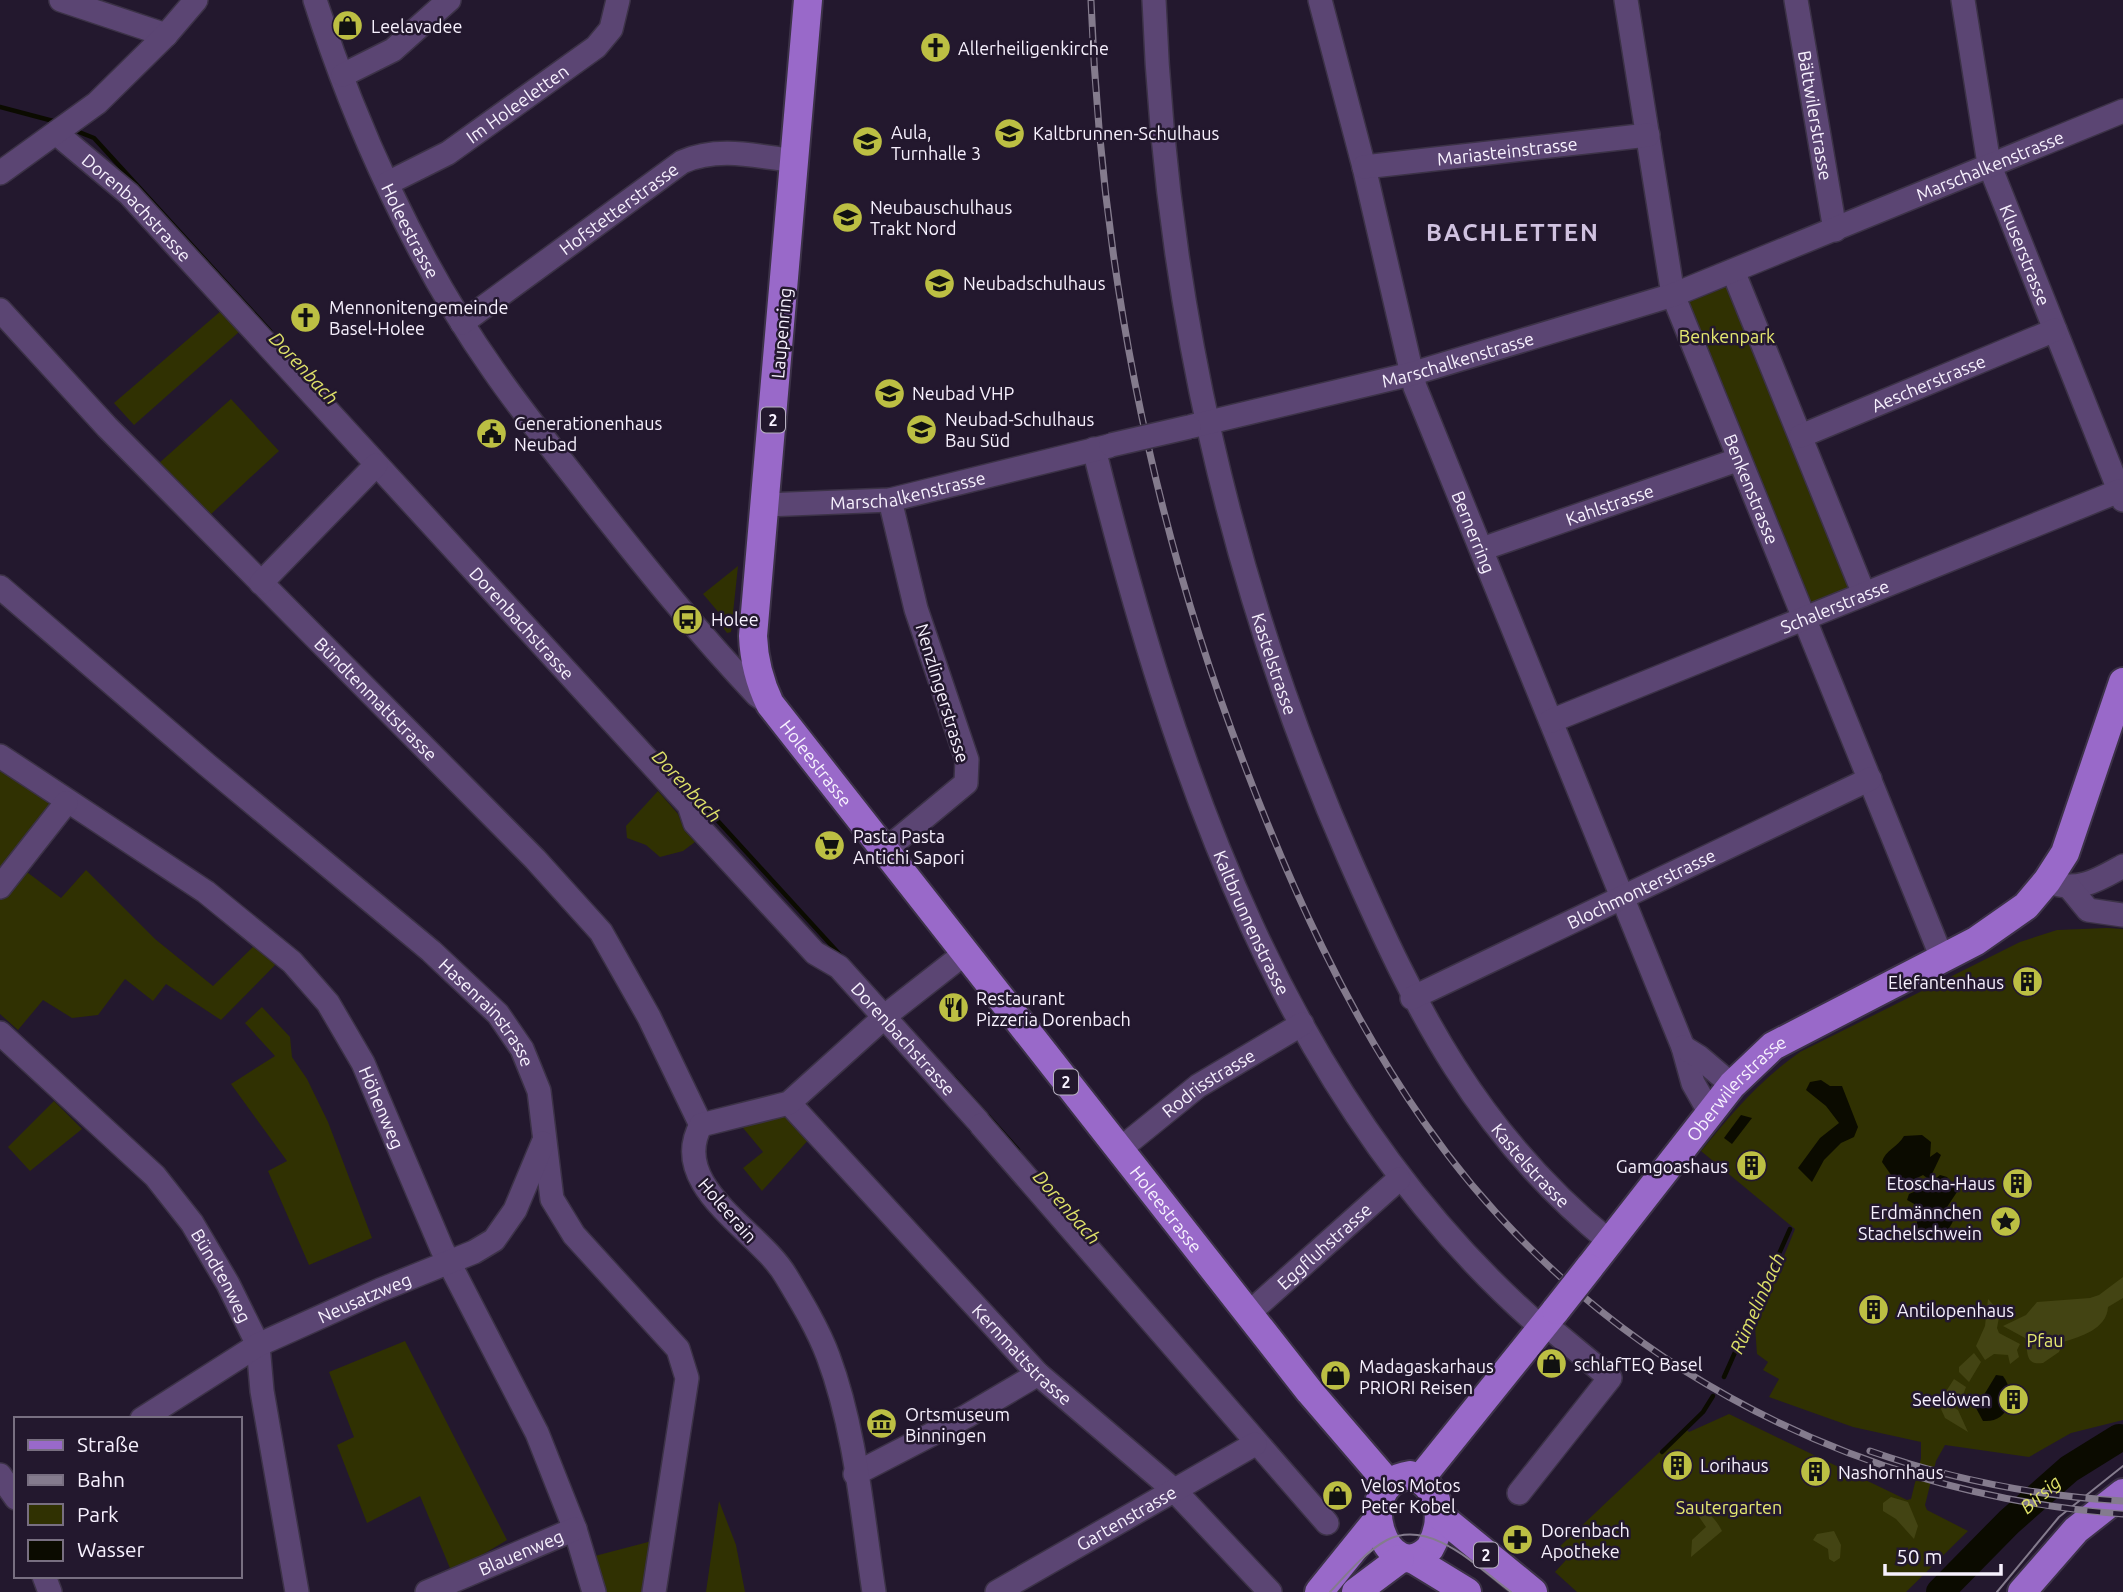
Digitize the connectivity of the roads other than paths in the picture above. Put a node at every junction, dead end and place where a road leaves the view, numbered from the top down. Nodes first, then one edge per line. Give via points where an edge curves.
1 (61, 0) edge
2 (195, 0) edge
3 (315, 0) edge
4 (449, 0) edge
5 (618, 0) edge
6 (808, 0) edge
7 (1154, 0) edge
8 (1320, 0) edge
9 (1626, 0) edge
10 (1796, 0) edge
11 (1963, 0) edge
12 (166, 35) junction
13 (343, 75) junction
14 (2123, 111) edge
15 (57, 133) junction
16 (1648, 135) junction
17 (795, 161) junction
18 (1989, 164) junction
19 (1364, 167) junction
20 (0, 173) edge
21 (388, 183) junction
22 (1835, 230) junction
23 (1733, 271) junction
24 (1673, 295) junction
25 (0, 310) edge
26 (462, 323) junction
27 (2055, 330) junction
28 (1411, 374) junction
29 (1198, 425) junction
30 (1801, 436) junction
31 (1102, 447) junction
32 (1737, 460) junction
33 (376, 465) junction
34 (2121, 496) edge
35 (890, 500) junction
36 (765, 505) junction
37 (1482, 549) junction
38 (261, 583) junction
39 (0, 587) edge
40 (1864, 594) junction
41 (1805, 620) junction
42 (2123, 682) edge
43 (770, 704) junction
44 (1551, 721) junction
45 (0, 756) edge
46 (1870, 779) junction
47 (66, 803) junction
48 (884, 850) junction
49 (2123, 866) edge
50 (2059, 885) junction
51 (0, 887) edge
52 (1622, 900) junction
53 (2123, 915) edge
54 (964, 954) junction
55 (1942, 958) junction
56 (1412, 998) junction
57 (891, 1012) junction
58 (1302, 1024) junction
59 (0, 1033) edge
60 (1683, 1047) junction
61 (1732, 1085) junction
62 (789, 1103) junction
63 (1710, 1113) junction
64 (701, 1125) junction
65 (543, 1143) junction
66 (1119, 1150) junction
67 (1399, 1179) junction
68 (1610, 1242) junction
69 (448, 1261) junction
70 (1248, 1314) junction
71 (1547, 1320) junction
72 (258, 1345) junction
73 (1038, 1374) junction
74 (145, 1417) edge
75 (1255, 1444) junction
76 (855, 1474) junction
77 (0, 1475) edge
78 (1420, 1479) junction
79 (1389, 1484) junction
80 (1175, 1491) junction
81 (1519, 1493) dead end
82 (2123, 1493) edge
83 (14, 1494) edge
84 (1440, 1516) junction
85 (1378, 1519) junction
86 (1327, 1523) dead end
87 (575, 1528) junction
88 (1406, 1559) junction
89 (465, 1584) edge
90 (1371, 1587) edge
91 (297, 1592) edge
92 (427, 1592) edge
93 (594, 1592) edge
94 (653, 1592) edge
95 (874, 1592) edge
96 (997, 1592) edge
97 (1270, 1592) edge
98 (1319, 1592) edge
99 (1467, 1592) edge
100 (1533, 1592) edge
101 (2022, 1592) edge

1 - 12 street
2 - 12 street
3 - 13 street, Holeestrasse
4 - 13 street via 393,50
5 - 21 street, Im Holeeletten via 611,29 596,47 448,153
6 - 17 main road, Laupenring / 2
7 - 29 street, Kastelstrasse via 1168,197
8 - 19 street, Bernerring
9 - 16 street, Benkenstrasse
10 - 22 street, Bättwilerstrasse
11 - 18 street, Kluserstrasse
12 - 15 street
13 - 21 street, Holeestrasse
14 - 18 street, Marschalkenstrasse
15 - 20 street
15 - 33 street, Dorenbachstrasse via 129,194
16 - 19 street, Mariasteinstrasse
16 - 24 street, Benkenstrasse
17 - 26 street, Hofstetterstrasse via 716,152 682,162
17 - 36 main road, Laupenring / 2
18 - 22 street, Marschalkenstrasse
18 - 27 street, Kluserstrasse
19 - 28 street, Bernerring
21 - 26 street, Holeestrasse
22 - 23 street, Marschalkenstrasse
23 - 24 street, Marschalkenstrasse
23 - 30 street
24 - 28 street, Marschalkenstrasse
24 - 32 street, Benkenstrasse
25 - 38 street, Bündtenmattstrasse
26 - 43 street, Holeestrasse via 531,421 688,620
27 - 30 street, Aescherstrasse
27 - 34 street, Kluserstrasse
28 - 29 street, Marschalkenstrasse
28 - 37 street, Bernerring
29 - 31 street, Marschalkenstrasse, bridge
29 - 56 street, Kastelstrasse via 1283,692 1340,837
30 - 40 street
31 - 35 street, Marschalkenstrasse
31 - 58 street, Kaltbrunnenstrasse via 1130,595 1185,764 1225,868
32 - 37 street, Kahlstrasse
32 - 41 street, Benkenstrasse
33 - 38 street
33 - 57 street, Dorenbachstrasse via 689,805 695,823 815,953 839,967
34 - 40 street, Schalerstrasse
35 - 36 street, Marschalkenstrasse
35 - 48 street, Nenzlingerstrasse via 916,608 967,760 968,776 966,783
36 - 43 main road, Laupenring / 2 via 753,636 757,672
37 - 44 street, Bernerring
38 - 64 street, Bündtenmattstrasse via 535,859 601,932 649,1017
39 - 65 street, Hasenrainstrasse via 421,943 498,1014 522,1049 539,1091
40 - 41 street, Schalerstrasse
41 - 44 street, Schalerstrasse
41 - 46 street, Benkenstrasse
42 - 50 main road via 2065,853
43 - 48 main road, Holeestrasse / 2
44 - 52 street, Bernerring
45 - 47 street, Höhenweg
46 - 52 street, Blochmonterstrasse
46 - 55 street, Benkenstrasse
47 - 51 street
47 - 69 street, Höhenweg via 206,892 311,981 363,1063
48 - 54 main road, Holeestrasse / 2
49 - 50 street, Oberwilerstrasse via 2095,881
50 - 53 street via 2088,910
50 - 55 main road, Oberwilerstrasse
52 - 56 street, Blochmonterstrasse
52 - 60 street, Bernerring
54 - 57 street
54 - 66 main road, Holeestrasse / 2
55 - 61 main road, Oberwilerstrasse via 1791,1035 1746,1068
56 - 68 street, Kastelstrasse via 1451,1066 1491,1121 1540,1176
57 - 62 street
57 - 75 street, Dorenbachstrasse via 979,1123
58 - 66 street, Rodrisstrasse via 1198,1086
58 - 67 street, Kaltbrunnenstrasse
59 - 72 street, Bündtenweg via 97,1120 177,1202 211,1252
60 - 61 street
60 - 63 street, Bernerring via 1693,1083
61 - 63 main road, Oberwilerstrasse
62 - 64 street
62 - 73 street, Kernmattstrasse
63 - 68 main road, Oberwilerstrasse
64 - 76 street, Holeerain via 692,1150 697,1174 783,1272 827,1353 843,1400
65 - 69 street, Neusatzweg via 514,1210 494,1240
65 - 94 street, Hasenrainstrasse via 552,1199 574,1235 678,1349 687,1378
66 - 70 main road, Holeestrasse / 2
67 - 70 street, Eggfluhstrasse
67 - 71 street, Kaltbrunnenstrasse via 1462,1252
68 - 71 main road, Oberwilerstrasse, bridge
69 - 72 street, Neusatzweg
69 - 87 street, Höhenweg via 537,1433
70 - 79 main road, Holeestrasse / 2
71 - 78 main road, Oberwilerstrasse
71 - 81 street, Kaltbrunnenstrasse via 1610,1378
72 - 74 street, Neusatzweg
72 - 91 street, Bündtenweg
73 - 76 street
73 - 80 street, Kernmattstrasse
75 - 80 street, Gartenstrasse
75 - 86 street, Dorenbachstrasse
76 - 95 street, Holeerain
77 - 83 street
78 - 79 main road via 1410,1475
78 - 84 main road via 1433,1493
79 - 85 main road via 1379,1503
80 - 96 street, Gartenstrasse
80 - 97 street, Kernmattstrasse
82 - 101 main road via 2076,1530
84 - 88 main road via 1430,1548
84 - 100 main road, 2
85 - 88 main road via 1386,1541
85 - 98 main road
87 - 89 street, Blauenweg
87 - 93 street, Höhenweg
88 - 90 main road
88 - 99 main road, 2
89 - 92 street, Blauenweg

